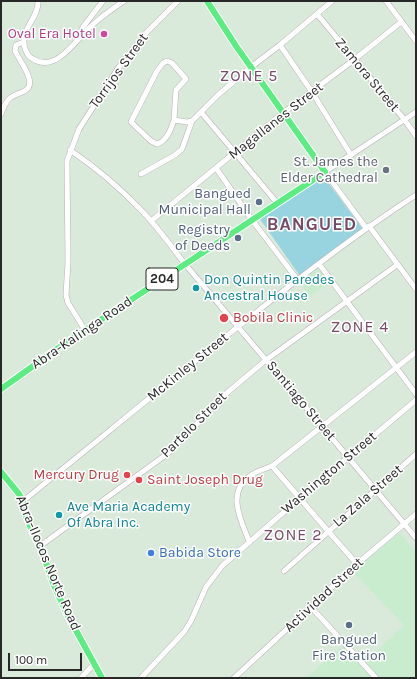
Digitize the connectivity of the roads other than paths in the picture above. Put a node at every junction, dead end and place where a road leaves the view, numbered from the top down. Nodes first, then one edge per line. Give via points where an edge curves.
1 (38, 1) edge
2 (103, 1) edge
3 (124, 1) edge
4 (178, 1) edge
5 (206, 1) edge
6 (332, 1) edge
7 (386, 1) edge
8 (317, 14) junction
9 (401, 22) junction
10 (77, 40) junction
11 (24, 42) junction
12 (416, 42) edge
13 (280, 45) junction
14 (355, 59) junction
15 (251, 67) junction
16 (312, 92) junction
17 (202, 112) junction
18 (416, 112) edge
19 (283, 113) junction
20 (1, 114) edge
21 (404, 119) junction
22 (174, 120) junction
23 (192, 121) junction
24 (416, 136) edge
25 (70, 150) junction
26 (235, 152) junction
27 (351, 155) junction
28 (216, 168) junction
29 (325, 172) junction
30 (141, 174) dead end
31 (416, 195) edge
32 (278, 204) junction
33 (252, 220) junction
34 (151, 221) junction
35 (368, 227) junction
36 (185, 264) junction
37 (319, 264) junction
38 (397, 265) junction
39 (297, 279) junction
40 (416, 289) edge
41 (346, 301) junction
42 (238, 327) junction
43 (85, 330) junction
44 (416, 352) edge
45 (266, 360) junction
46 (396, 368) junction
47 (1, 390) edge
48 (416, 394) edge
49 (416, 400) edge
50 (322, 426) junction
51 (416, 454) edge
52 (348, 458) junction
53 (272, 466) junction
54 (1, 472) edge
55 (375, 490) junction
56 (300, 498) junction
57 (23, 502) junction
58 (416, 514) edge
59 (404, 524) junction
60 (328, 532) junction
61 (416, 538) edge
62 (249, 541) junction
63 (40, 546) junction
64 (357, 564) junction
65 (284, 571) dead end
66 (311, 607) junction
67 (94, 664) junction
68 (81, 678) edge
69 (102, 678) edge
70 (141, 678) edge
71 (234, 678) edge
72 (376, 678) edge

1 - 11 street via 37,10 24,35
2 - 10 street via 83,27
3 - 10 street
4 - 25 street, Torrijos Street via 147,32 119,67 79,129
5 - 15 main road
6 - 8 street
7 - 9 street
8 - 13 street
8 - 14 street, Zamora Street
9 - 12 street
9 - 14 street, Magallanes Street
10 - 11 street via 62,56 42,63 27,54
11 - 20 street via 16,45 15,51 30,84 25,92 14,95 7,101
13 - 15 street
13 - 16 street
14 - 16 street, Magallanes Street
14 - 21 street, Zamora Street
15 - 17 street
15 - 19 main road
16 - 19 street, Magallanes Street
16 - 27 street
17 - 23 street
17 - 26 street
18 - 21 street
19 - 26 street, Magallanes Street
19 - 29 main road
21 - 24 street, Zamora Street
21 - 27 street
22 - 22 street via 164,140 157,144 131,122 157,70 168,61 186,79 176,90
22 - 23 street
23 - 30 street via 178,153
25 - 34 street, Santiago Street via 101,172
25 - 43 street, Torrijos Street via 66,169 66,295 68,303
26 - 28 street, Magallanes Street
26 - 32 street
27 - 29 street
28 - 33 street
28 - 34 street, Magallanes Street
29 - 32 main road, Abra-Kalinga Road / 204
29 - 35 street
31 - 35 street, McKinley Street
32 - 33 main road, Abra-Kalinga Road / 204
33 - 36 main road, Abra-Kalinga Road / 204
33 - 39 street
34 - 36 street, Santiago Street
35 - 37 street, McKinley Street
35 - 38 street
36 - 42 street, Santiago Street
36 - 43 main road, Abra-Kalinga Road / 204
37 - 39 street, McKinley Street
37 - 41 street
38 - 40 street
38 - 41 street, Partelo Street
39 - 42 street, McKinley Street
41 - 45 street, Partelo Street
41 - 46 street
42 - 45 street, Santiago Street
42 - 57 street, McKinley Street
43 - 47 main road, Abra-Kalinga Road / 204
44 - 46 street
45 - 50 street, Santiago Street
45 - 63 street, Partelo Street via 222,397 167,454
46 - 48 street
46 - 50 street
49 - 52 street, Washington Street
50 - 52 street, Santiago Street
50 - 53 street
51 - 55 street, La Zala Street
52 - 55 street, Santiago Street
52 - 56 street, Washington Street
53 - 56 street
53 - 62 street via 251,475 240,485 238,491 236,498 239,516
54 - 57 main road, Abra-Ilocos Norte Road
55 - 59 street, Santiago Street
55 - 60 street, La Zala Street
56 - 60 street
56 - 62 street, Washington Street
57 - 63 main road, Abra-Ilocos Norte Road via 26,516
58 - 59 street, Actividad Street
59 - 61 street, Santiago Street
59 - 64 street, Actividad Street
60 - 64 street
60 - 65 street, La Zala Street
62 - 70 street, Washington Street via 222,566 206,588 184,632
63 - 67 main road, Abra-Ilocos Norte Road via 59,596
64 - 66 street, Actividad Street
66 - 71 street, Actividad Street
66 - 72 street
67 - 68 street
67 - 69 main road, Abra-Ilocos Norte Road

